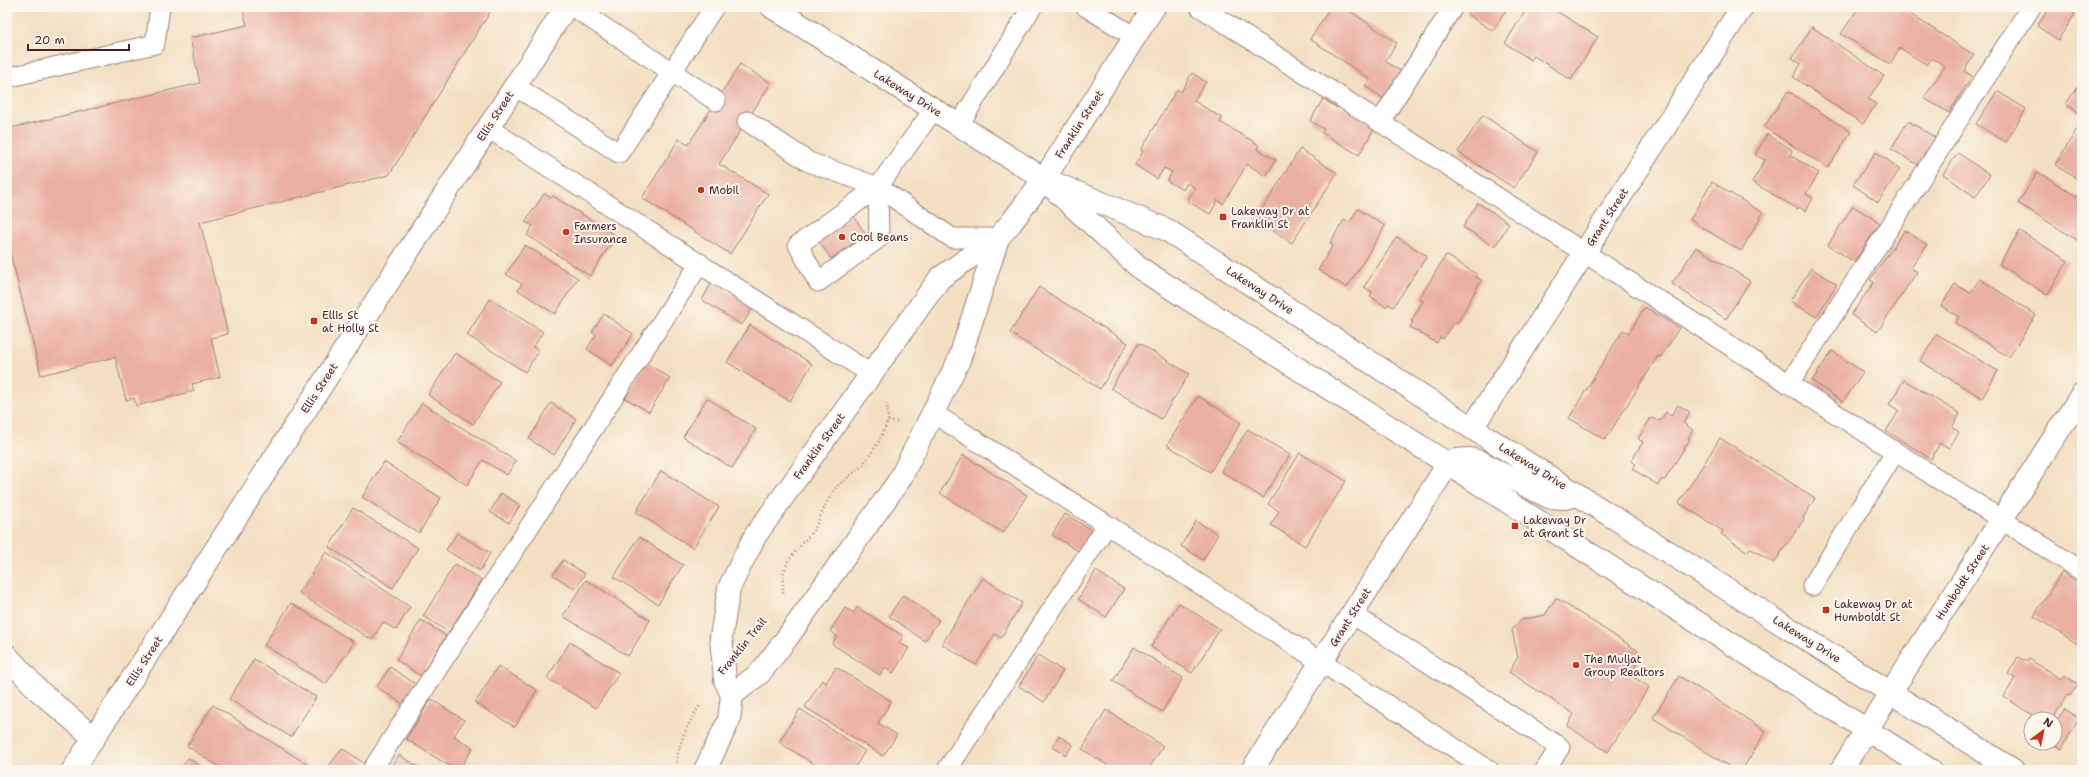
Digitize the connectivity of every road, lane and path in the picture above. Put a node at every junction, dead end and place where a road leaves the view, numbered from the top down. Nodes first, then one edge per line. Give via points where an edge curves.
1 (160, 7) edge
2 (566, 7) edge
3 (573, 7) edge
4 (714, 7) edge
5 (772, 7) edge
6 (1032, 7) edge
7 (1086, 7) edge
8 (1154, 7) edge
9 (1200, 7) edge
10 (1453, 7) edge
11 (1742, 7) edge
12 (2031, 7) edge
13 (1135, 37) junction
14 (672, 72) junction
15 (7, 75) edge
16 (515, 86) junction
17 (716, 101) dead end
18 (934, 109) junction
19 (747, 121) dead end
20 (1380, 122) junction
21 (959, 125) junction
22 (488, 128) junction
23 (1044, 179) junction
24 (878, 187) junction
25 (998, 238) junction
26 (1584, 253) junction
27 (700, 263) junction
28 (875, 370) junction
29 (1789, 384) junction
30 (2082, 394) edge
31 (933, 413) junction
32 (1472, 428) junction
33 (1895, 452) junction
34 (1448, 464) junction
35 (1578, 495) junction
36 (2001, 520) junction
37 (1107, 525) junction
38 (2082, 572) edge
39 (1812, 586) dead end
40 (782, 596) dead end
41 (1352, 614) junction
42 (7, 656) edge
43 (1321, 662) junction
44 (728, 687) junction
45 (1891, 692) junction
46 (1867, 730) junction
47 (94, 738) junction
48 (675, 764) dead end
49 (73, 770) edge
50 (372, 770) edge
51 (705, 770) edge
52 (947, 770) edge
53 (1252, 770) edge
54 (1489, 770) edge
55 (1545, 770) edge
56 (1841, 770) edge
57 (1930, 770) edge
58 (2013, 770) edge

1 - 15 lane via 155,44 10,77
2 - 16 main road, Ellis Street
3 - 14 lane
4 - 14 lane
5 - 18 main road, Lakeway Drive
6 - 21 lane
7 - 13 lane
8 - 13 main road, Franklin Street
9 - 20 lane
10 - 20 lane
11 - 26 main road, Grant Street
12 - 29 lane
13 - 23 main road, Franklin Street
14 - 16 lane via 619,153
14 - 17 lane
16 - 22 main road, Ellis Street
18 - 21 main road, Lakeway Drive
18 - 24 lane
19 - 24 lane via 809,162
20 - 26 lane
21 - 23 main road, Lakeway Drive
22 - 27 lane
22 - 47 main road, Ellis Street
23 - 25 main road, Franklin Street
23 - 32 main road, Lakeway Drive via 1166,230
23 - 34 main road, Lakeway Drive via 1141,269
24 - 24 lane via 798,245 818,282 879,238
24 - 25 lane via 952,238
25 - 28 main road, Franklin Street via 940,278
25 - 31 main road, Franklin Street via 959,360
26 - 29 lane
26 - 32 main road, Grant Street
27 - 28 lane
27 - 50 lane
28 - 40 path via 886,386 888,421 870,456 836,487 815,528 788,561 783,574
28 - 44 main road, Franklin Street via 755,536 729,588 721,637
29 - 33 lane
30 - 36 main road, Humboldt Street
31 - 37 lane
31 - 44 main road, Franklin Street via 900,479 787,638 760,673
32 - 35 main road, Lakeway Drive
33 - 36 lane
33 - 39 lane
34 - 35 main road via 1456,460 1469,459 1481,462 1549,497 1565,498
34 - 41 main road, Grant Street
34 - 46 main road, Lakeway Drive
35 - 45 main road, Lakeway Drive
36 - 38 lane
36 - 45 main road, Humboldt Street
37 - 43 lane
37 - 52 lane
41 - 43 main road, Grant Street
41 - 55 lane via 1560,747
42 - 47 main road via 39,691
43 - 53 main road, Grant Street
43 - 54 lane
44 - 48 path, Franklin Trail via 700,705 688,723 679,744
44 - 51 main road, Franklin Street via 729,720
45 - 46 main road, Humboldt Street
45 - 58 main road, Lakeway Drive
46 - 56 main road, Humboldt Street
46 - 57 main road, Lakeway Drive
47 - 49 main road, Ellis Street

